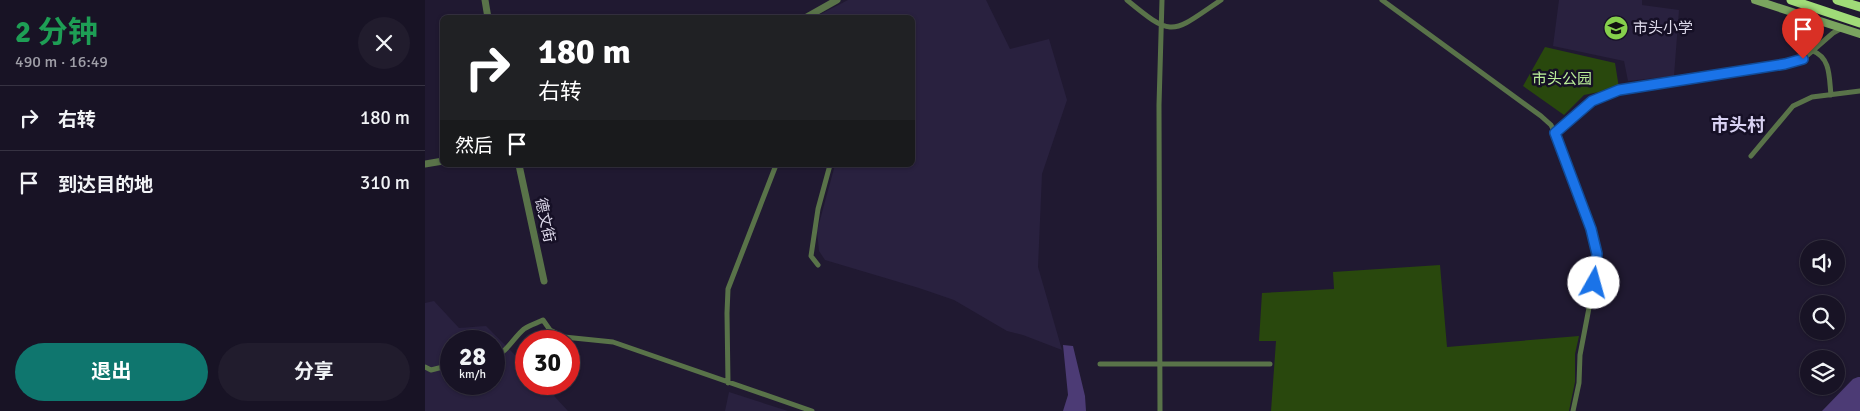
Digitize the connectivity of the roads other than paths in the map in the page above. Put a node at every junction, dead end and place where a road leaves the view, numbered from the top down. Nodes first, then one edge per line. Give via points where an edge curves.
1 (485, 0) edge
2 (837, 0) edge
3 (1127, 0) edge
4 (1162, 0) edge
5 (1221, 0) edge
6 (1382, 0) edge
7 (1755, 0) edge
8 (1786, 0) edge
9 (1791, 0) edge
10 (1837, 0) edge
11 (1800, 3) junction
12 (1860, 7) edge
13 (488, 15) edge
14 (810, 15) edge
15 (1860, 23) edge
16 (1162, 26) junction
17 (1842, 28) junction
18 (1860, 34) edge
19 (1813, 52) junction
20 (1860, 91) edge
21 (1831, 95) junction
22 (1555, 133) junction
23 (1751, 156) dead end
24 (440, 161) edge
25 (425, 164) edge
26 (519, 167) edge
27 (775, 167) edge
28 (829, 167) edge
29 (818, 264) dead end
30 (544, 281) dead end
31 (505, 349) edge
32 (1160, 363) junction
33 (1100, 364) dead end
34 (1271, 364) dead end
35 (425, 367) edge
36 (440, 368) edge
37 (728, 383) junction
38 (812, 411) edge
39 (1160, 411) edge
40 (1573, 411) edge

1 - 13 street
2 - 14 street
3 - 16 street
4 - 16 street
5 - 16 street via 1181,27 1171,29
6 - 22 street via 1541,116
7 - 17 main road
8 - 11 highway
9 - 11 highway
10 - 12 highway
11 - 15 highway
16 - 32 street via 1159,105
17 - 18 main road
17 - 19 street
19 - 21 street via 1825,59
19 - 22 street via 1797,62 1619,90 1592,101
20 - 21 street
21 - 23 street via 1812,97 1793,106
22 - 40 street via 1591,229 1597,254
24 - 25 street
26 - 30 street, 德文街
27 - 37 street via 728,288
28 - 29 street via 818,209 811,256
31 - 37 street via 526,327 543,320 550,330 563,337 613,342
32 - 33 street
32 - 34 street
32 - 39 street
35 - 36 street via 431,370
37 - 38 street

